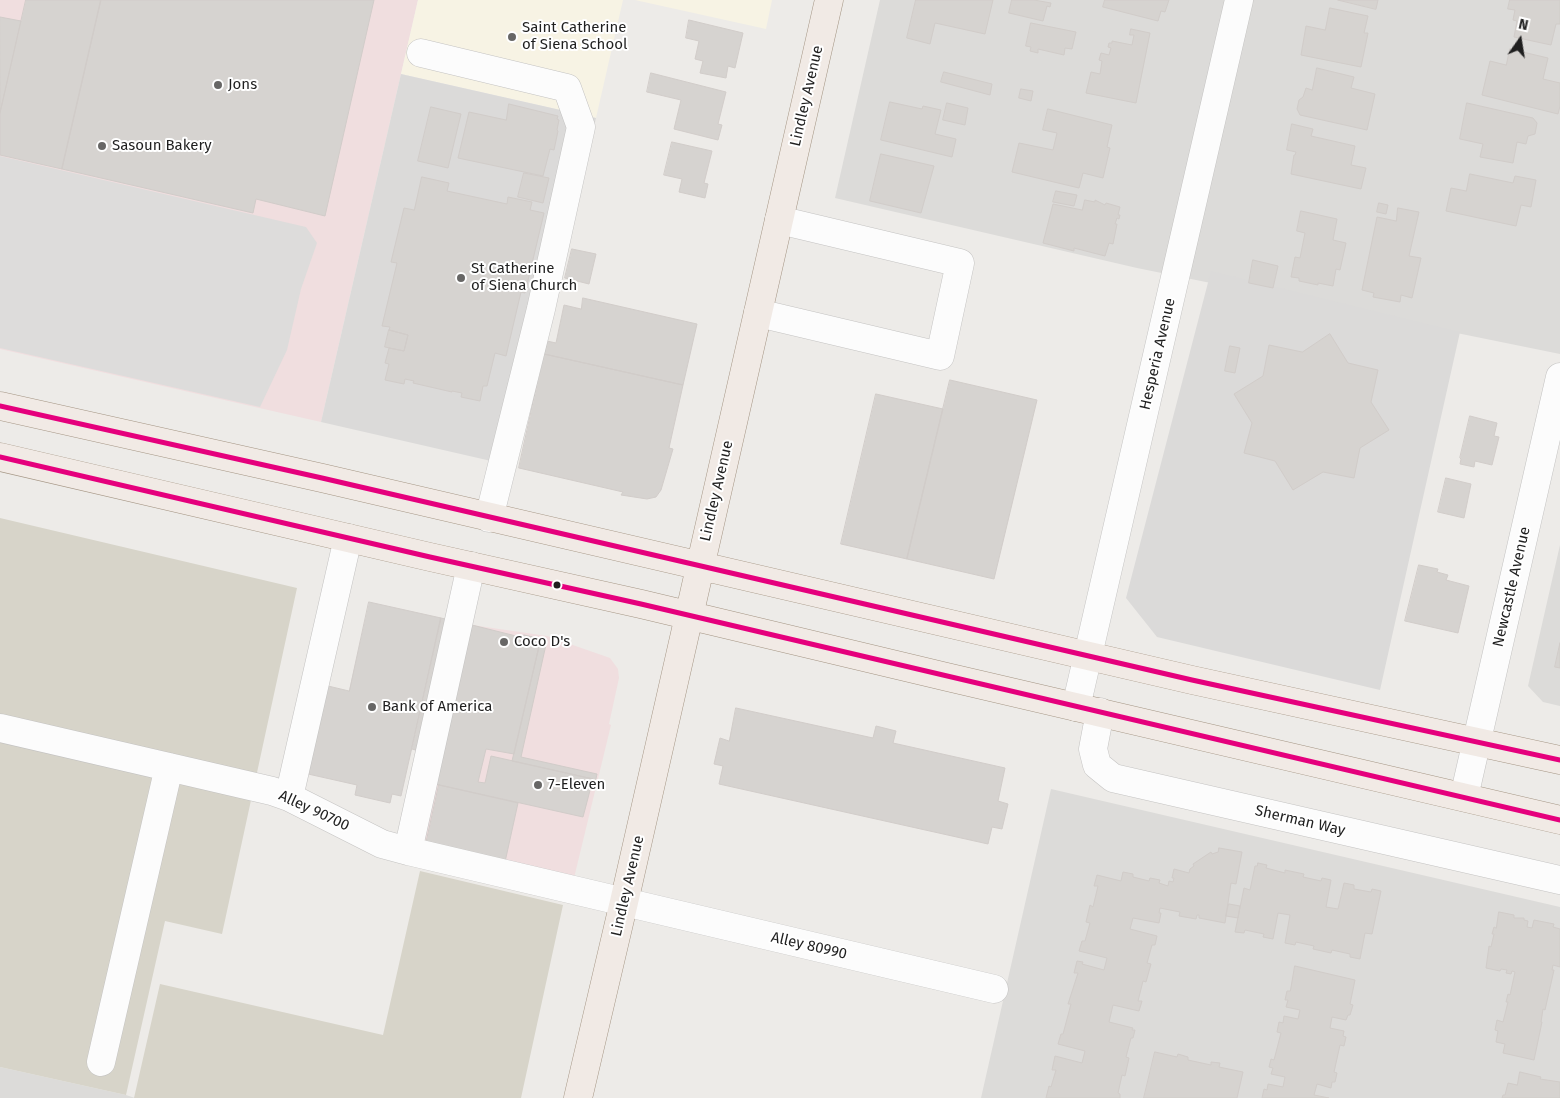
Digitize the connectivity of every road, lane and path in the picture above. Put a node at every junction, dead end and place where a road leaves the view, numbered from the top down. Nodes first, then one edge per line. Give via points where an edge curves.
1 (829, 0) edge
2 (1239, 0) edge
3 (421, 53) dead end
4 (779, 220) junction
5 (758, 313) junction
6 (1560, 377) edge
7 (0, 406) edge
8 (0, 457) edge
9 (489, 518) junction
10 (348, 538) junction
11 (471, 566) junction
12 (700, 566) junction
13 (688, 615) junction
14 (1088, 655) junction
15 (1088, 710) junction
16 (0, 728) edge
17 (1477, 741) junction
18 (1560, 760) edge
19 (170, 767) junction
20 (290, 797) junction
21 (1464, 797) junction
22 (1560, 820) edge
23 (408, 851) junction
24 (1560, 880) edge
25 (624, 902) junction
26 (994, 989) dead end
27 (101, 1062) dead end
28 (578, 1098) edge

1 - 4 main road, Lindley Avenue
2 - 14 street, Hesperia Avenue
3 - 9 street via 567,88 581,127 541,309
4 - 5 main road, Lindley Avenue
4 - 5 street via 960,263 940,356
5 - 12 main road, Lindley Avenue
6 - 17 street, Newcastle Avenue
7 - 9 main road
8 - 10 main road
9 - 12 main road
10 - 11 main road
10 - 20 street
11 - 13 main road
11 - 23 street
12 - 13 main road, Lindley Avenue
12 - 14 main road
13 - 15 main road
13 - 25 main road, Lindley Avenue
14 - 15 street, Hesperia Avenue
14 - 17 main road
15 - 21 main road
15 - 24 street, Sherman Way via 1097,765 1113,778
16 - 19 street, Alley 90700
17 - 18 main road
17 - 21 street, Newcastle Avenue
19 - 20 street, Alley 90700
19 - 27 street
20 - 23 street, Alley 90700 via 382,844
21 - 22 main road
23 - 25 street, Alley 90700
25 - 26 street, Alley 80990
25 - 28 main road, Lindley Avenue

